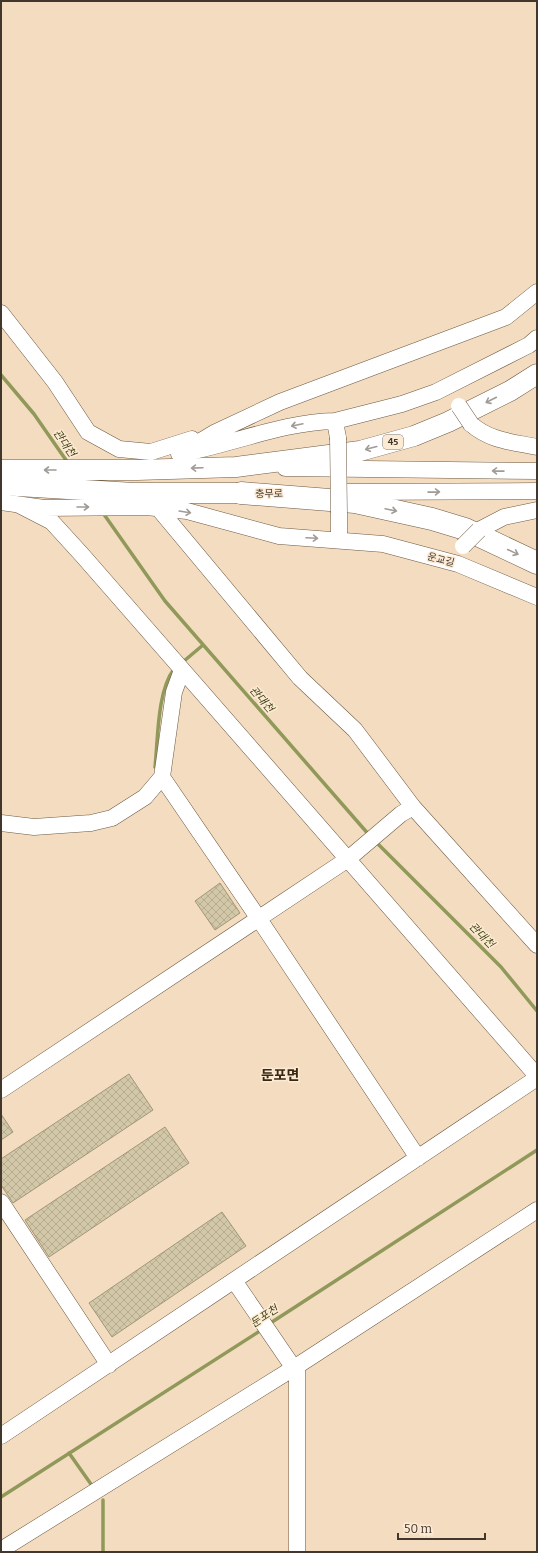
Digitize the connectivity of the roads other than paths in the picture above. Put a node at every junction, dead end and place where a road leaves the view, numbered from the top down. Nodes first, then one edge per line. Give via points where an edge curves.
1 (537, 292) edge
2 (1, 313) edge
3 (537, 338) edge
4 (537, 370) edge
5 (537, 374) edge
6 (447, 386) junction
7 (510, 391) junction
8 (335, 421) junction
9 (214, 433) junction
10 (537, 447) edge
11 (179, 454) junction
12 (236, 467) junction
13 (1, 470) edge
14 (137, 470) junction
15 (537, 471) edge
16 (28, 478) junction
17 (1, 485) edge
18 (537, 490) edge
19 (241, 493) junction
20 (1, 502) edge
21 (19, 506) junction
22 (152, 508) junction
23 (537, 510) edge
24 (339, 539) junction
25 (537, 563) edge
26 (458, 564) junction
27 (537, 597) edge
28 (182, 670) junction
29 (162, 777) junction
30 (407, 811) junction
31 (1, 824) edge
32 (350, 857) junction
33 (259, 919) junction
34 (537, 945) edge
35 (537, 1077) edge
36 (1, 1090) edge
37 (418, 1158) junction
38 (1, 1202) edge
39 (537, 1210) edge
40 (238, 1286) junction
41 (109, 1365) junction
42 (294, 1365) junction
43 (1, 1436) edge
44 (1, 1550) edge
45 (297, 1552) edge

1 - 9 street via 506,317 280,402
2 - 9 street via 54,382 88,432 119,449 151,452
3 - 6 street via 529,345
4 - 7 main road
5 - 7 main road, 45
6 - 8 street via 402,404
6 - 10 street, bridge via 471,424 482,434 498,440
7 -> 12 main road, 45 via 448,422 385,445 352,452
8 -> 11 street via 315,421
8 - 24 street, bridge via 338,438
9 - 11 street
11 - 14 street
12 -> 14 main road, 충무로 / 45
15 -> 12 street, 충무로
13 - 16 main road, 충무로 / 45
14 -> 16 main road, 충무로 / 45
16 - 17 main road, 충무로 / 45
16 - 19 main road, 충무로 / 45 via 134,493
19 -> 18 street, 충무로
19 -> 25 highway, 45 via 355,502 432,519 465,529
20 - 21 street
21 -> 22 street, 운교길
21 - 28 street via 52,522
22 -> 24 street, 운교길 via 187,511 279,536
22 - 30 street via 300,678 356,730
23 - 26 street, bridge via 504,517 479,530 463,546
24 - 26 street, 운교길 via 383,544
26 - 27 street, 운교길
28 - 29 street via 174,692
28 - 32 street
29 - 31 street via 145,797 112,818 62,826
29 - 33 street
30 - 32 street
30 - 34 street
32 - 33 street
32 - 35 street
33 - 36 street
33 - 37 street
35 - 37 street
37 - 40 street
38 - 41 street
39 - 42 street
40 - 41 street
40 - 42 street
41 - 43 street
42 - 44 street
42 - 45 street

